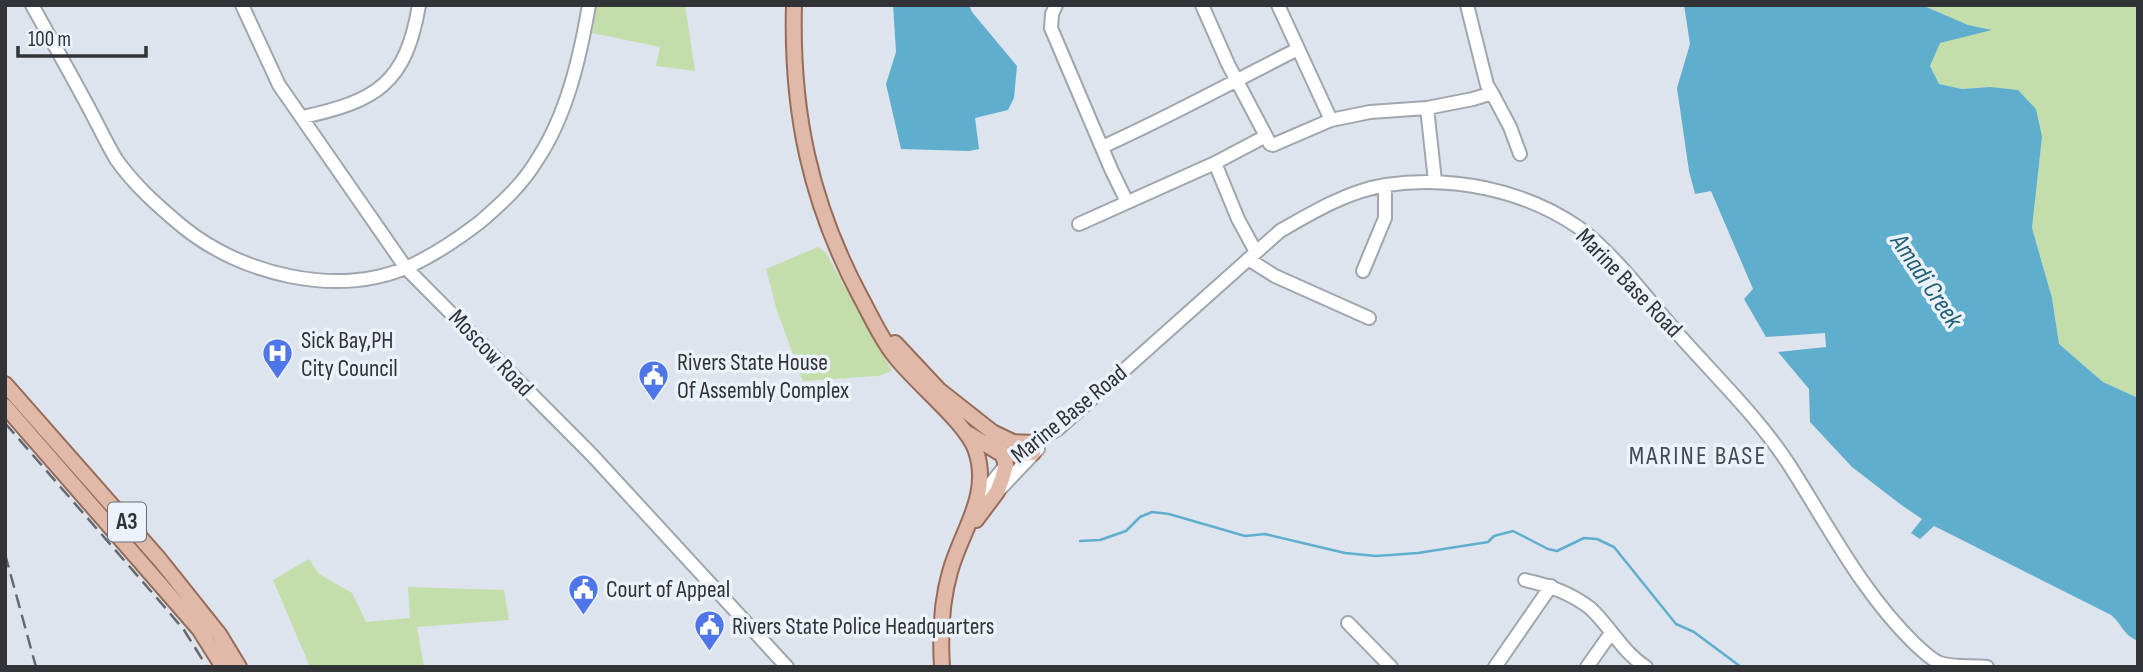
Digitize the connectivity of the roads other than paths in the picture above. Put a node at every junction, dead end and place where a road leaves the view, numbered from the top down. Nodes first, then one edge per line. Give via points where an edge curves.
1 (32, 5) edge
2 (242, 5) edge
3 (419, 5) edge
4 (589, 5) edge
5 (794, 5) edge
6 (1056, 5) edge
7 (1202, 5) edge
8 (1278, 5) edge
9 (1466, 5) edge
10 (1298, 49) junction
11 (1238, 79) junction
12 (1492, 93) junction
13 (1427, 108) junction
14 (303, 117) junction
15 (1331, 120) junction
16 (1266, 136) junction
17 (1102, 147) junction
18 (1520, 154) dead end
19 (1215, 163) junction
20 (1435, 181) junction
21 (1385, 185) junction
22 (1127, 202) junction
23 (1079, 224) dead end
24 (1252, 255) junction
25 (406, 268) junction
26 (1363, 271) dead end
27 (866, 307) junction
28 (1369, 318) dead end
29 (5, 384) edge
30 (5, 406) edge
31 (965, 431) junction
32 (991, 431) junction
33 (1034, 448) junction
34 (1004, 460) junction
35 (998, 492) junction
36 (976, 507) junction
37 (965, 536) junction
38 (1525, 580) dead end
39 (1551, 586) junction
40 (1348, 623) dead end
41 (1611, 633) junction
42 (1638, 665) edge
43 (223, 667) edge
44 (239, 667) edge
45 (786, 667) edge
46 (942, 667) edge
47 (1391, 667) edge
48 (1495, 667) edge
49 (1587, 667) edge
50 (1987, 667) edge

1 - 25 street via 116,158 138,186 199,238 274,272 311,279 358,278
2 - 14 street, Moscow Road via 279,85
3 - 14 street via 410,47 390,79 358,102
4 - 25 street via 558,121 525,179 468,231
5 - 27 main road via 795,81 805,153 828,226
6 - 17 street via 1051,28
7 - 11 street
8 - 10 street
9 - 12 street
10 - 11 street
10 - 15 street
11 - 16 street
11 - 17 street
12 - 13 street
12 - 18 street
13 - 15 street
13 - 20 street
14 - 25 street, Moscow Road
15 - 16 street via 1273,145
16 - 19 street
17 - 22 street
19 - 22 street
19 - 24 street
20 - 21 street, Marine Base Road
20 - 50 street, Marine Base Road via 1524,200 1580,228 1750,412 1868,589 1903,632 1939,663
21 - 24 street, Marine Base Road via 1317,209
21 - 26 street via 1385,218
22 - 23 street
24 - 28 street via 1275,276
24 - 33 street, Marine Base Road
25 - 45 street, Moscow Road via 592,455
27 - 31 main road via 908,374
27 - 32 main road via 924,376
29 - 44 main road, A3 via 160,561 219,634
30 - 43 main road, A3 via 199,629
31 - 34 main road
31 - 36 main road via 976,450 980,475
32 - 33 main road
32 - 34 main road
33 - 34 main road
33 - 35 street, Marine Base Road
34 - 35 main road
34 - 36 street, Marine Base Road
35 - 37 main road, Marine Base Road
36 - 37 main road, Marine Base Road
37 - 46 main road, Marine Base Road via 944,597
38 - 39 street
39 - 41 street via 1590,609
39 - 48 street
40 - 47 street
41 - 42 street
41 - 49 street

